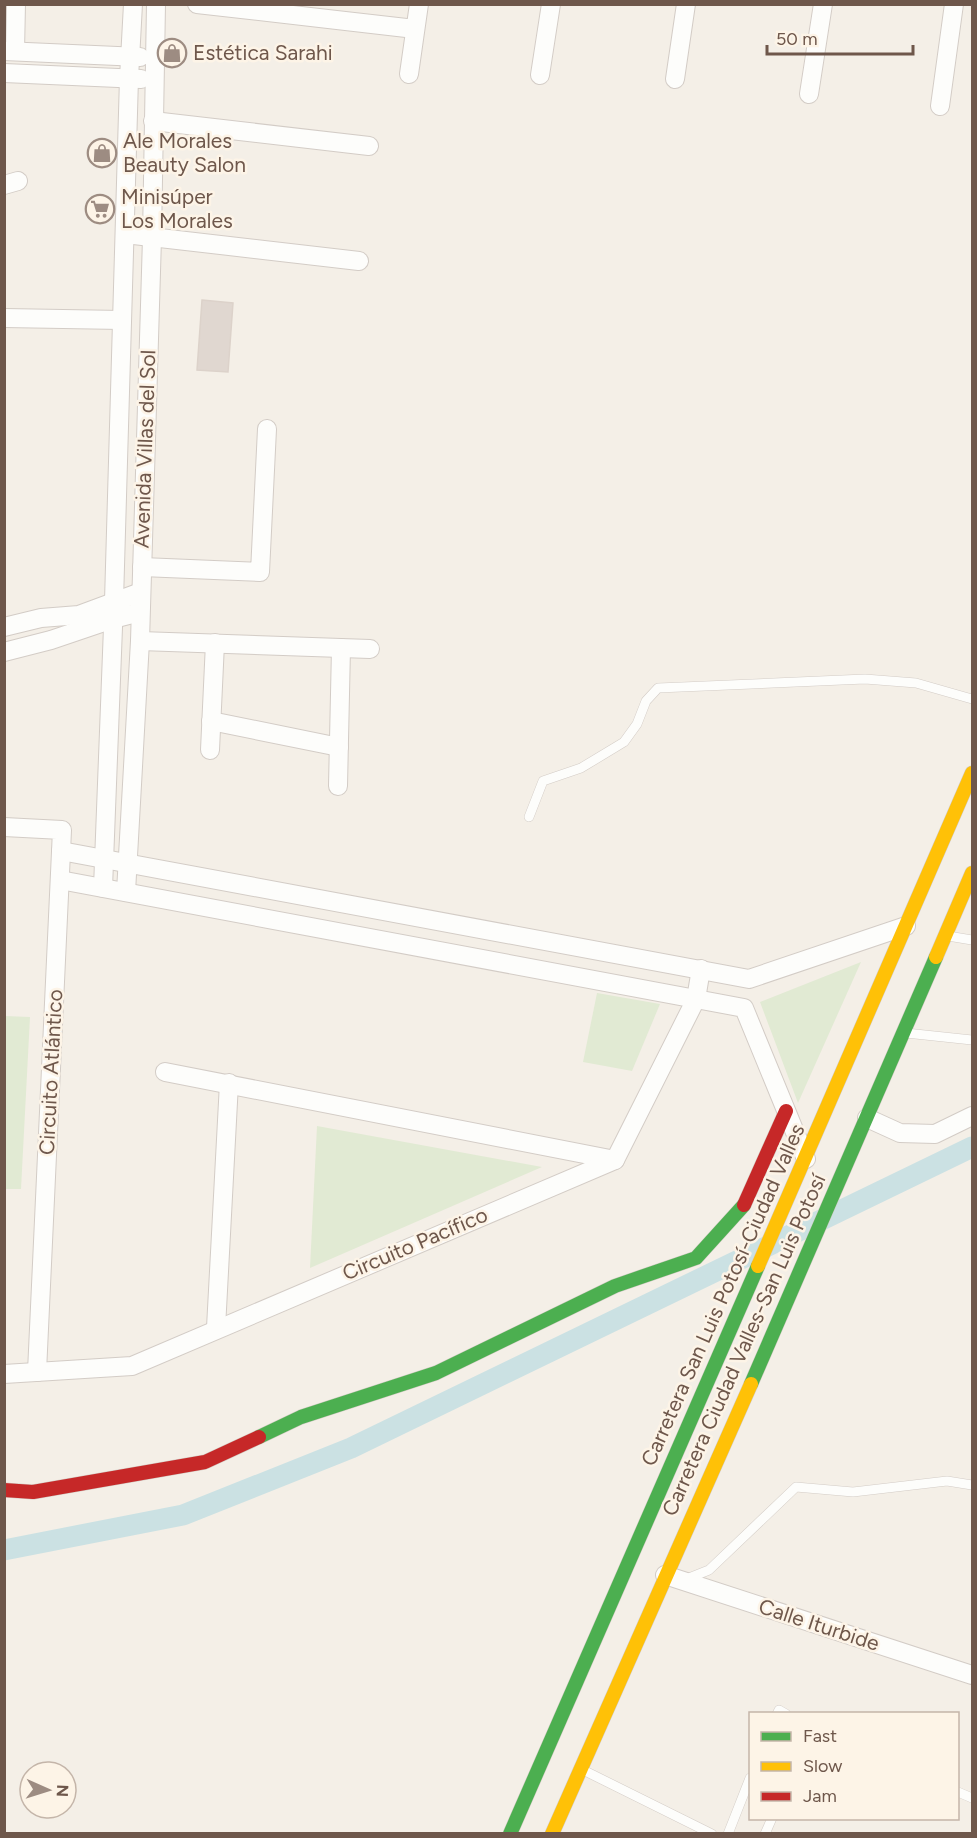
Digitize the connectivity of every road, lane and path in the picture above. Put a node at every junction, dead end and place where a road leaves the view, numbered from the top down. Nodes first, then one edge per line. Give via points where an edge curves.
1 (16, 4) edge
2 (133, 4) edge
3 (156, 4) edge
4 (197, 4) edge
5 (419, 4) edge
6 (551, 4) edge
7 (686, 4) edge
8 (823, 4) edge
9 (954, 4) edge
10 (415, 29) junction
11 (10, 51) edge
12 (130, 57) junction
13 (154, 57) junction
14 (4, 73) edge
15 (410, 74) dead end
16 (540, 75) dead end
17 (129, 78) junction
18 (153, 79) junction
19 (675, 79) dead end
20 (809, 94) dead end
21 (940, 106) dead end
22 (153, 121) junction
23 (369, 146) dead end
24 (125, 234) junction
25 (152, 238) junction
26 (358, 261) dead end
27 (4, 318) edge
28 (122, 320) junction
29 (267, 429) dead end
30 (142, 567) junction
31 (141, 592) junction
32 (113, 610) junction
33 (140, 612) junction
34 (4, 627) edge
35 (140, 641) junction
36 (215, 643) junction
37 (341, 648) junction
38 (370, 649) dead end
39 (4, 652) edge
40 (972, 699) edge
41 (211, 721) junction
42 (339, 747) junction
43 (210, 750) dead end
44 (972, 773) edge
45 (338, 786) dead end
46 (529, 817) dead end
47 (4, 827) edge
48 (61, 851) junction
49 (104, 858) junction
50 (128, 862) junction
51 (972, 873) edge
52 (60, 880) junction
53 (103, 888) junction
54 (126, 892) junction
55 (462, 926) junction
56 (906, 926) junction
57 (946, 936) junction
58 (972, 940) edge
59 (456, 954) junction
60 (701, 969) junction
61 (749, 979) junction
62 (696, 999) junction
63 (744, 1008) junction
64 (904, 1032) junction
65 (972, 1040) edge
66 (165, 1072) dead end
67 (229, 1083) junction
68 (786, 1111) junction
69 (972, 1116) edge
70 (867, 1118) junction
71 (615, 1160) junction
72 (803, 1165) junction
73 (216, 1328) junction
74 (37, 1372) junction
75 (4, 1374) edge
76 (972, 1485) edge
77 (4, 1490) edge
78 (674, 1578) junction
79 (972, 1674) edge
80 (581, 1769) junction
81 (749, 1780) edge
82 (510, 1833) edge
83 (552, 1833) edge
84 (712, 1833) edge
85 (728, 1833) edge

1 - 11 street
2 - 12 street, Avenida Villas del Sol
3 - 13 street, Avenida Villas del Sol
4 - 10 street
5 - 10 street
6 - 16 street
7 - 19 street
8 - 20 street
9 - 21 street
10 - 15 street
11 - 12 street
12 - 13 street
12 - 17 street, Avenida Villas del Sol
13 - 18 street, Avenida Villas del Sol
14 - 17 street
17 - 18 street
17 - 24 street, Avenida Villas del Sol
18 - 22 street, Avenida Villas del Sol
22 - 23 street
22 - 25 street, Avenida Villas del Sol
24 - 25 street
24 - 28 street, Avenida Villas del Sol
25 - 26 street
25 - 30 street, Avenida Villas del Sol
27 - 28 street
28 - 32 street, Avenida Villas del Sol
29 - 30 street via 260,572
30 - 31 street, Avenida Villas del Sol
31 - 32 street
31 - 33 street, Avenida Villas del Sol
32 - 33 street
32 - 34 street via 41,618
32 - 39 street via 82,631
32 - 49 street, Avenida Villas del Sol
33 - 35 street, Avenida Villas del Sol
35 - 36 street
35 - 50 street, Avenida Villas del Sol
36 - 37 street
36 - 41 street
37 - 38 street
37 - 42 street
40 - 46 lane via 916,683 865,679 658,688 646,701 624,742 581,768 543,782
41 - 42 street
41 - 43 street
42 - 45 street
44 - 56 main road, Carretera San Luis Potosí-Ciudad Valles
47 - 48 street, Circuito Atlántico via 62,830
48 - 49 street
48 - 52 street, Circuito Atlántico
49 - 50 street
49 - 53 street, Avenida Villas del Sol
50 - 54 street, Avenida Villas del Sol
50 - 55 street
51 - 57 main road, Carretera Ciudad Valles-San Luis Potosí
52 - 53 street
52 - 74 street, Circuito Atlántico
53 - 54 street
54 - 59 street
55 - 59 street
55 - 60 street
56 - 61 street
56 - 72 main road, Carretera San Luis Potosí-Ciudad Valles
57 - 58 lane
57 - 64 main road, Carretera Ciudad Valles-San Luis Potosí
59 - 62 street
60 - 61 street
60 - 62 street
61 - 63 street
62 - 63 street
62 - 71 street
63 - 68 street
64 - 65 lane
64 - 70 main road, Carretera Ciudad Valles-San Luis Potosí
66 - 67 street
67 - 71 street
67 - 73 street
68 - 72 street
68 - 77 main road via 744,1205 696,1258 615,1286 436,1373 301,1417 205,1462 33,1492
69 - 70 street via 935,1134 900,1133
70 - 78 main road, Carretera Ciudad Valles-San Luis Potosí
71 - 73 street, Circuito Pacífico
72 - 82 main road, Carretera San Luis Potosí-Ciudad Valles
73 - 74 street, Circuito Pacífico via 132,1365
74 - 75 street
76 - 78 lane via 947,1481 853,1492 796,1487 709,1570
78 - 79 street, Calle Iturbide
78 - 80 main road, Carretera Ciudad Valles-San Luis Potosí
80 - 83 main road, Carretera Ciudad Valles-San Luis Potosí
80 - 84 lane
81 - 85 lane

